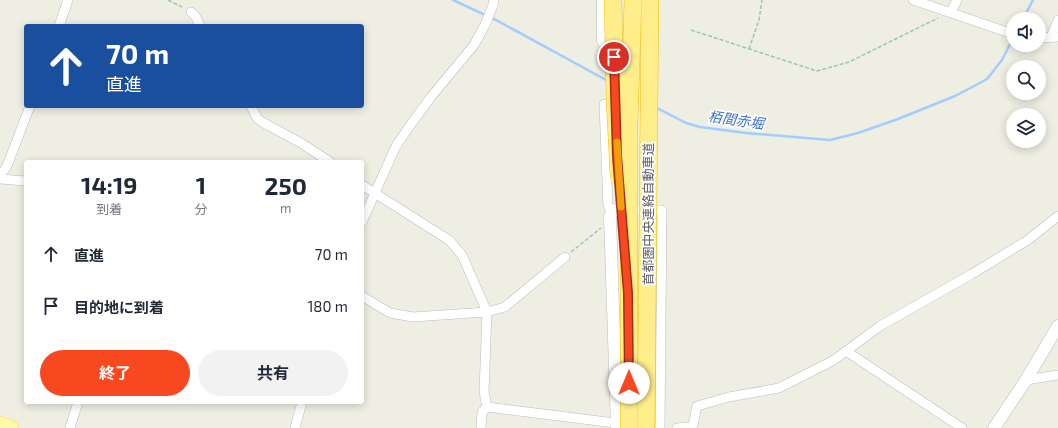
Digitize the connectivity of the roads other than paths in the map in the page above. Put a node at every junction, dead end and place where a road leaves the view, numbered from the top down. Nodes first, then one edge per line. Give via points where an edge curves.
1 (68, 0) edge
2 (603, 0) edge
3 (613, 0) edge
4 (633, 0) edge
5 (650, 0) edge
6 (913, 0) edge
7 (957, 0) edge
8 (493, 2) edge
9 (190, 12) road end
10 (951, 12) junction
11 (1058, 20) edge
12 (60, 24) edge
13 (199, 24) edge
14 (1006, 33) edge
15 (1054, 37) edge
16 (603, 41) dead end
17 (604, 104) dead end
18 (29, 108) edge
19 (252, 108) edge
20 (327, 160) edge
21 (0, 177) edge
22 (24, 180) edge
23 (364, 186) edge
24 (374, 194) junction
25 (613, 210) junction
26 (1058, 216) edge
27 (364, 217) edge
28 (565, 257) road end
29 (628, 293) junction
30 (364, 297) edge
31 (487, 312) junction
32 (1058, 326) edge
33 (846, 350) junction
34 (1058, 375) edge
35 (1026, 380) junction
36 (77, 404) edge
37 (302, 404) edge
38 (487, 407) junction
39 (0, 424) edge
40 (621, 427) edge
41 (11, 428) edge
42 (70, 428) edge
43 (297, 428) edge
44 (481, 428) edge
45 (646, 428) edge
46 (659, 428) edge
47 (677, 428) edge
48 (962, 428) edge
49 (994, 428) edge

1 - 12 street
2 - 16 street
3 - 29 highway, bridge via 617,156
4 - 29 highway, 首都圏中央連絡自動車道, bridge
5 - 45 highway, 首都圏中央連絡自動車道, bridge
6 - 10 street
7 - 10 street
8 - 24 street via 474,45 431,97 396,146
9 - 13 street
10 - 14 street
11 - 15 street
17 - 25 street via 608,206
18 - 21 street via 7,166
19 - 20 street via 262,122
21 - 22 street
23 - 24 street
24 - 27 street
24 - 31 street via 453,244 462,255
25 - 40 street via 610,227
25 - 46 street via 662,210
26 - 33 street via 1028,240 880,326
28 - 31 street via 504,307
29 - 40 highway, 首都圏中央連絡自動車道, bridge
30 - 31 street via 390,313 413,317
31 - 38 street via 484,392
32 - 35 street
33 - 47 street via 834,360 778,388 697,406 691,428
33 - 48 street
34 - 35 street
35 - 49 street
36 - 42 street
37 - 43 street
38 - 40 street
38 - 44 street via 482,412
39 - 41 main road
40 - 46 street

